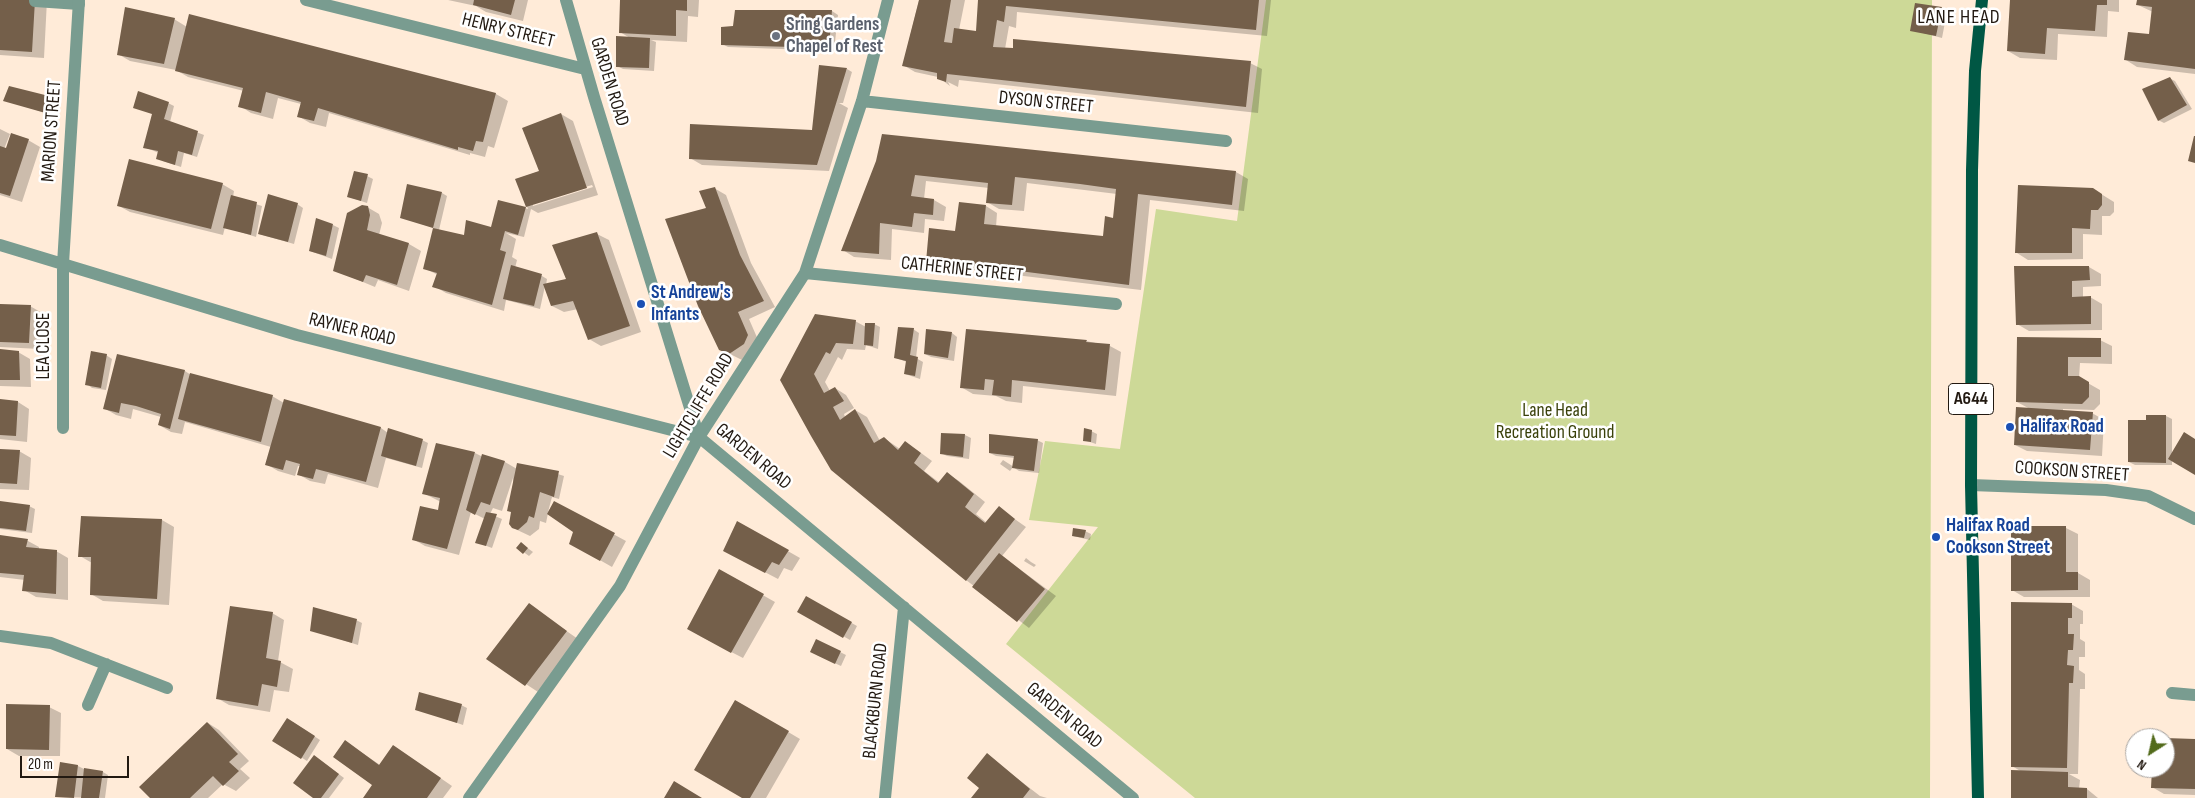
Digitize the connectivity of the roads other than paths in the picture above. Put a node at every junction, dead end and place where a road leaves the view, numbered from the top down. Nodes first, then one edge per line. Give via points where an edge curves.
1 (306, 0) edge
2 (566, 0) edge
3 (888, 0) edge
4 (1982, 0) edge
5 (35, 1) dead end
6 (79, 2) edge
7 (585, 69) junction
8 (862, 102) junction
9 (1226, 141) dead end
10 (0, 245) edge
11 (63, 264) junction
12 (806, 273) junction
13 (1116, 304) dead end
14 (63, 428) dead end
15 (699, 437) junction
16 (1971, 485) junction
17 (2195, 519) edge
18 (904, 607) junction
19 (0, 636) edge
20 (106, 664) junction
21 (167, 688) dead end
22 (2172, 693) dead end
23 (2195, 694) edge
24 (88, 705) dead end
25 (469, 798) edge
26 (885, 798) edge
27 (1134, 798) edge
28 (1978, 798) edge

1 - 7 street, HENRY STREET
2 - 7 street, GARDEN ROAD
3 - 8 street, LIGHTCLIFFE ROAD
4 - 16 main road, A644 via 1975,71 1972,170
5 - 6 street
6 - 11 street, MARION STREET
7 - 15 street, GARDEN ROAD
8 - 9 street, DYSON STREET
8 - 12 street, LIGHTCLIFFE ROAD
10 - 11 street, RAYNER ROAD
11 - 14 street, LEA CLOSE
11 - 15 street, RAYNER ROAD via 297,335
12 - 13 street, CATHERINE STREET
12 - 15 street, LIGHTCLIFFE ROAD
15 - 18 street, GARDEN ROAD
15 - 25 street, LIGHTCLIFFE ROAD via 620,586
16 - 17 street, COOKSON STREET via 2106,490 2148,496
16 - 28 main road, A644
18 - 26 street, BLACKBURN ROAD
18 - 27 street, GARDEN ROAD
19 - 20 street via 51,643
20 - 21 street
20 - 24 street
22 - 23 street

